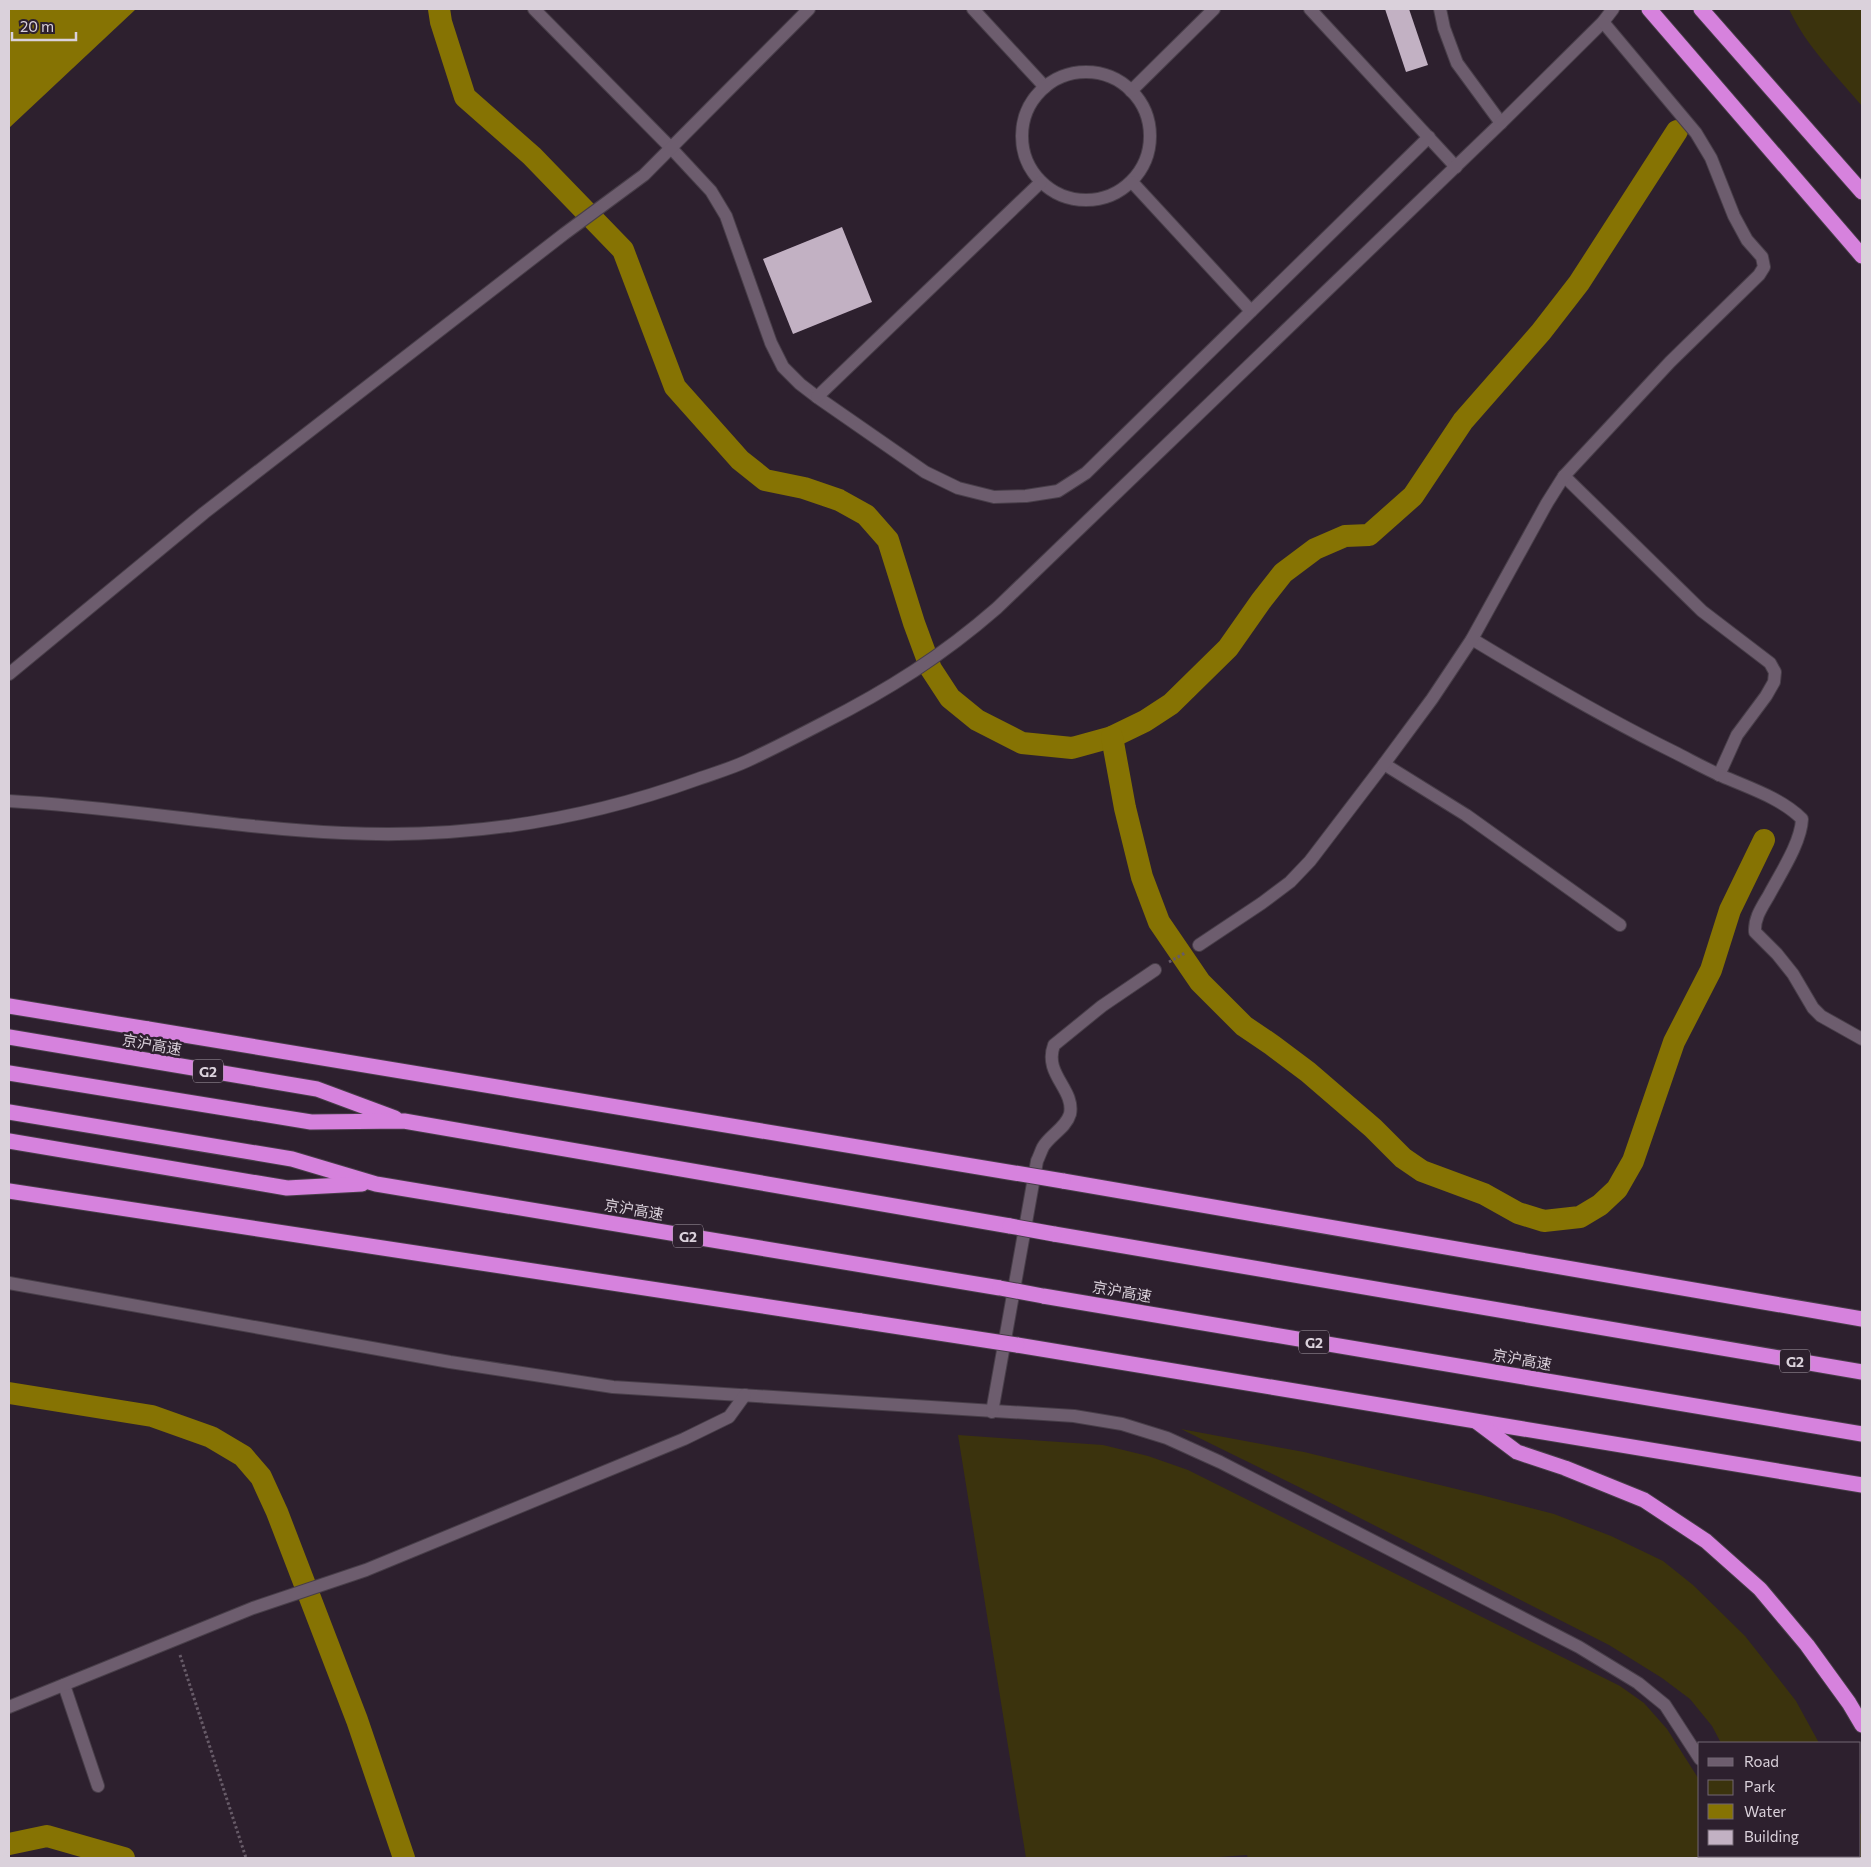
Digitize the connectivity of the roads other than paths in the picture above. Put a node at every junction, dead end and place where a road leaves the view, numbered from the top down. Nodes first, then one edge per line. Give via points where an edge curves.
1 (534, 9) edge
2 (809, 9) edge
3 (973, 9) edge
4 (1214, 9) edge
5 (1310, 9) edge
6 (1440, 9) edge
7 (1613, 9) edge
8 (1649, 9) edge
9 (1701, 9) edge
10 (1603, 22) junction
11 (1045, 87) junction
12 (1131, 91) junction
13 (1501, 123) junction
14 (1429, 137) junction
15 (671, 148) junction
16 (1456, 167) junction
17 (1041, 182) junction
18 (1132, 182) junction
19 (1862, 192) edge
20 (1862, 256) edge
21 (1251, 311) junction
22 (817, 396) junction
23 (1564, 476) junction
24 (1472, 639) junction
25 (9, 674) edge
26 (1384, 764) junction
27 (1719, 775) junction
28 (9, 801) edge
29 (1620, 925) dead end
30 (1199, 945) road end
31 (1155, 970) road end
32 (9, 1006) edge
33 (9, 1037) edge
34 (1862, 1039) edge
35 (9, 1073) edge
36 (9, 1112) edge
37 (404, 1122) junction
38 (9, 1141) edge
39 (376, 1184) junction
40 (9, 1191) edge
41 (9, 1283) edge
42 (1862, 1319) edge
43 (1862, 1372) edge
44 (745, 1395) junction
45 (992, 1412) junction
46 (1476, 1421) junction
47 (1862, 1434) edge
48 (1862, 1485) edge
49 (64, 1685) junction
50 (9, 1707) edge
51 (1862, 1725) edge
52 (1698, 1756) edge
53 (98, 1786) dead end

1 - 15 street
2 - 15 street
3 - 11 street
4 - 12 street
5 - 14 street
6 - 13 street via 1457,63
7 - 10 street
8 - 20 highway
9 - 19 highway
10 - 13 street
10 - 23 street via 1696,133 1711,158 1734,216 1747,240 1762,257 1764,267
11 - 12 street via 1063,77 1082,72 1109,76
11 - 17 street via 1029,108 1022,133 1026,160
12 - 18 street via 1141,103 1150,132 1144,163
13 - 16 street
14 - 16 street
14 - 21 street
15 - 22 street via 711,191 726,216 771,343 783,367
15 - 25 street via 644,175 204,513
16 - 28 street via 966,635 877,695 745,762 658,794 582,813 496,828 425,834 343,833 253,826 65,804
17 - 18 street via 1053,192 1082,200 1112,195
17 - 22 street
18 - 21 street
21 - 22 street via 1086,473 1058,491 994,498 958,488 925,472
23 - 24 street
23 - 27 street via 1702,611 1770,663 1775,672 1774,682 1737,735
24 - 26 street
24 - 27 street via 1528,673
26 - 29 street via 1466,815
26 - 30 street via 1310,861 1290,882
27 - 34 street via 1774,800 1802,819 1796,842 1758,915 1755,932 1788,967 1813,1008
31 - 45 street via 1102,1006 1054,1045 1050,1055 1051,1066 1066,1095 1070,1112 1066,1123 1043,1147 1037,1161
32 - 42 highway, bridge via 1063,1181
33 - 37 highway, 京沪高速 / G2 via 317,1089
35 - 37 highway, 京沪高速 / G2 via 311,1122
36 - 39 highway, 京沪高速 / G2 via 292,1159
37 - 43 highway, 京沪高速 / G2, bridge
38 - 39 highway, 京沪高速 / G2 via 287,1188
39 - 47 highway, 京沪高速 / G2, bridge
40 - 46 highway, bridge via 1017,1345
41 - 44 street via 450,1362 613,1386
44 - 45 street
44 - 49 street via 729,1417 684,1439 366,1570 253,1608
45 - 52 street via 1074,1416 1122,1424 1167,1438 1220,1462 1579,1647 1638,1683 1665,1705
46 - 48 highway
46 - 51 highway via 1517,1452 1644,1500 1706,1541 1760,1589 1807,1645
49 - 50 street
49 - 53 street

